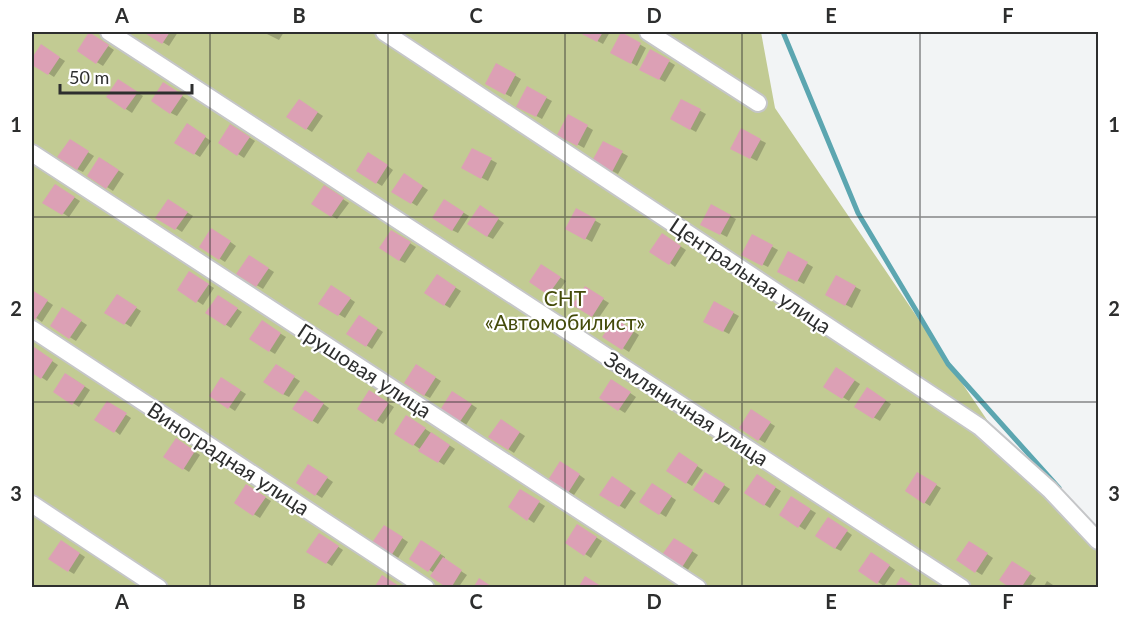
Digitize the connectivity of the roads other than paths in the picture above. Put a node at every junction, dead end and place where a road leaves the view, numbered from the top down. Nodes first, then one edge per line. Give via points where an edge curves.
1 (109, 32) edge
2 (384, 32) edge
3 (648, 32) edge
4 (758, 103) dead end
5 (32, 153) edge
6 (32, 329) edge
7 (32, 504) edge
8 (1098, 541) edge
9 (159, 588) edge
10 (426, 588) edge
11 (698, 588) edge
12 (962, 588) edge

1 - 12 street, Земляничная улица
2 - 8 street, Центральная улица via 980,427 1050,490
3 - 4 street
5 - 11 street, Грушовая улица
6 - 10 street, Виноградная улица
7 - 9 street

